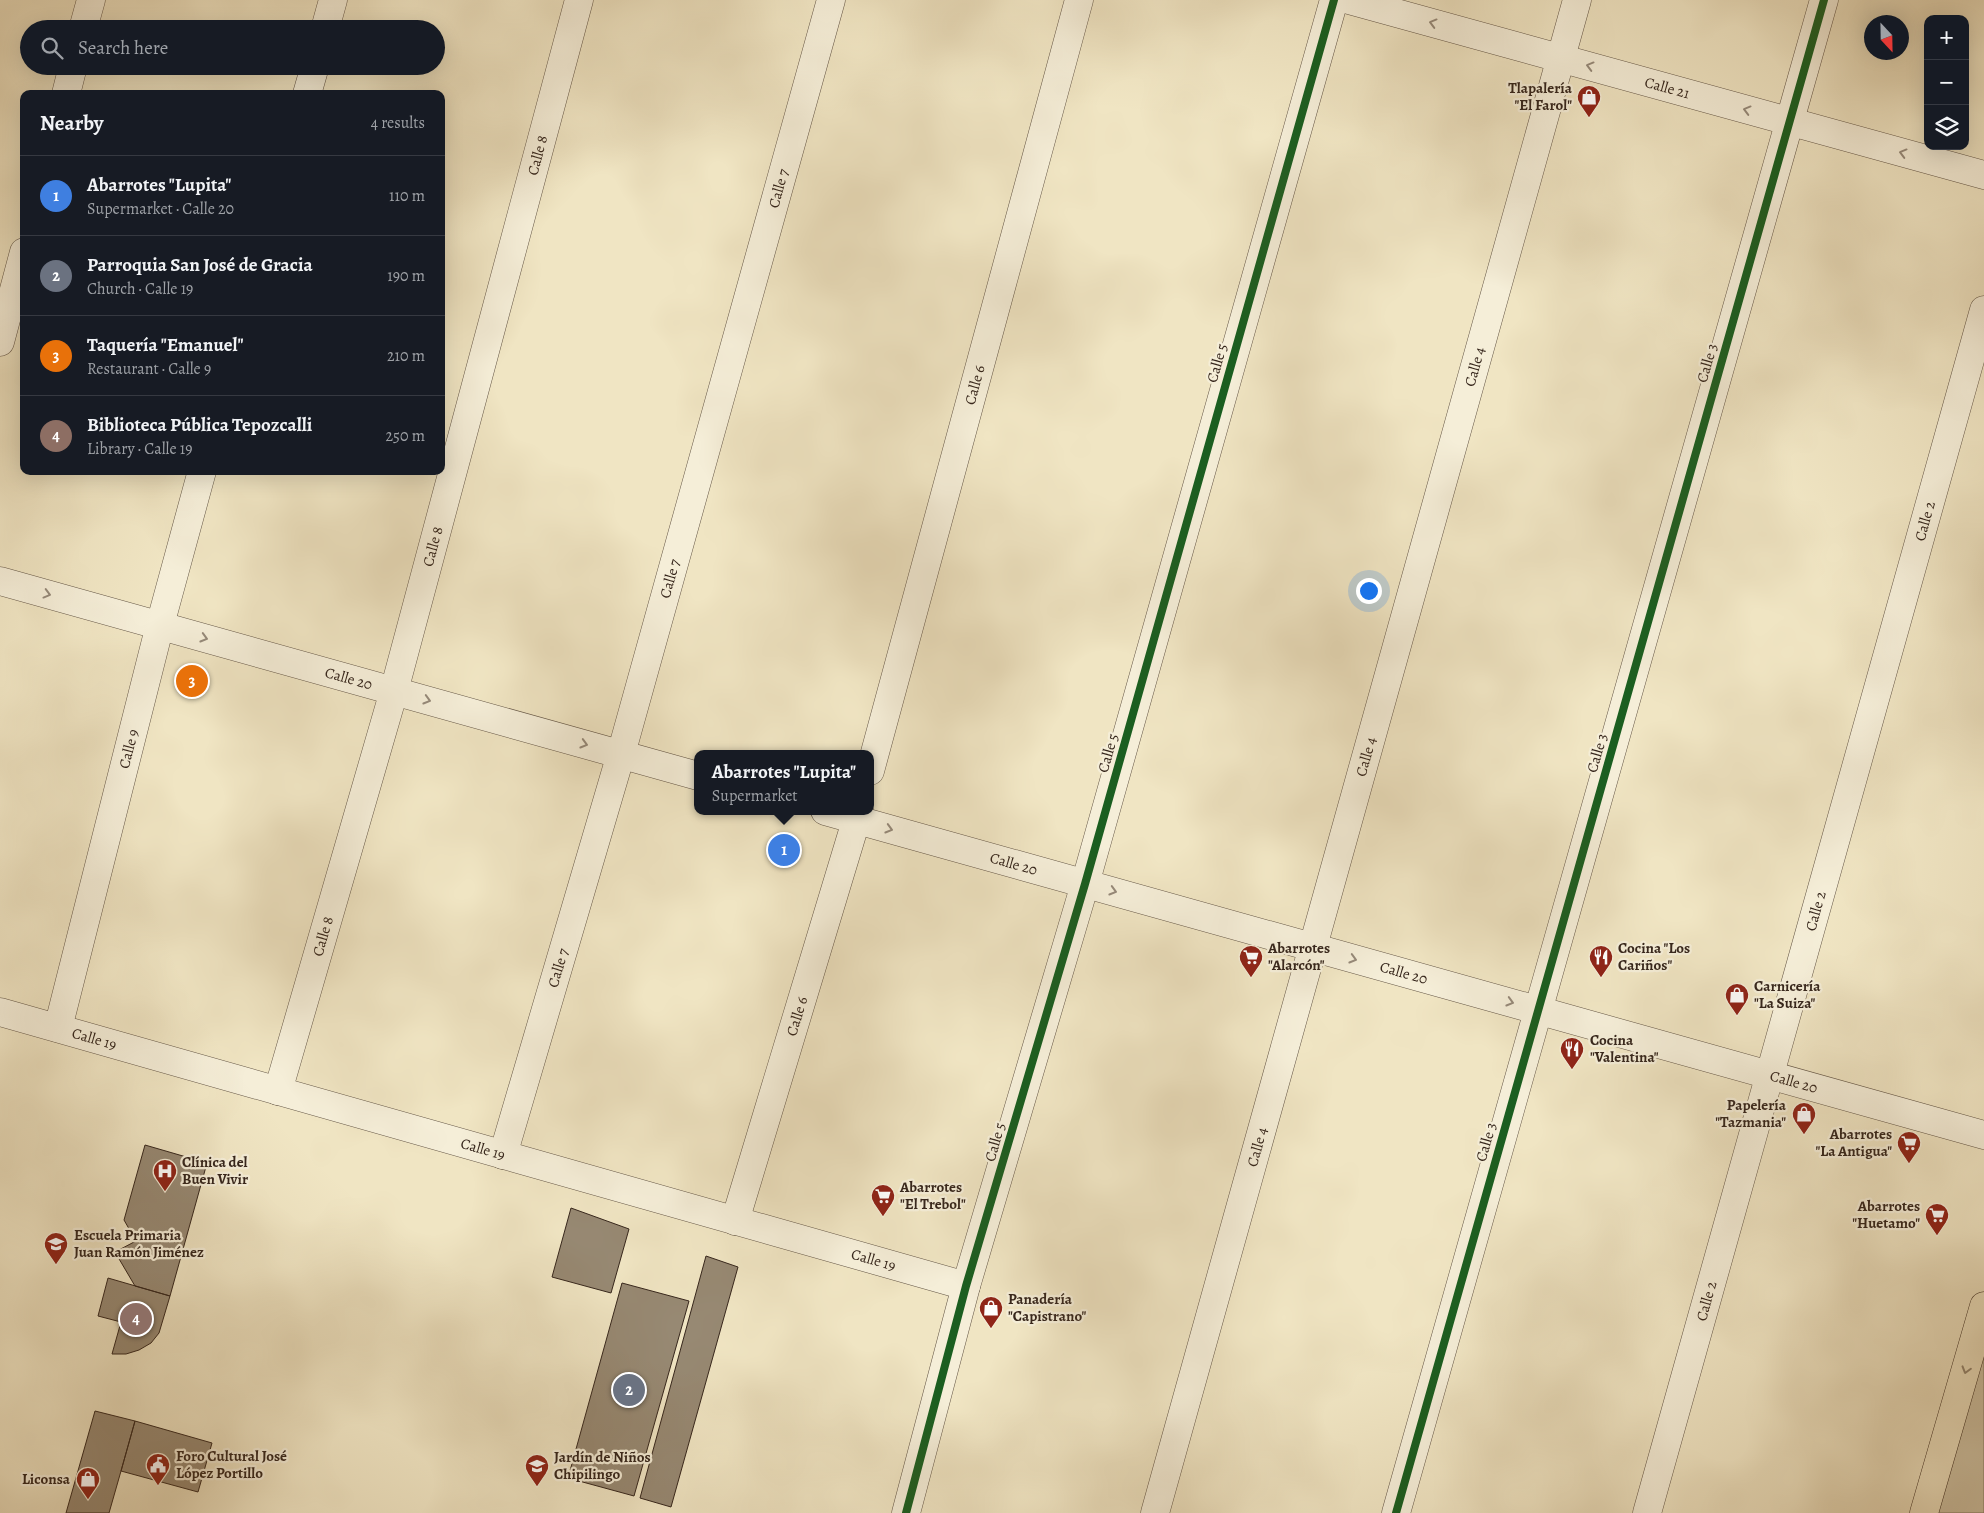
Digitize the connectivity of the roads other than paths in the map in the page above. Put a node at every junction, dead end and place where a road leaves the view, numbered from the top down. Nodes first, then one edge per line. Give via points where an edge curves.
1 (91, 0) edge
2 (333, 0) edge
3 (579, 0) edge
4 (831, 0) edge
5 (1079, 0) edge
6 (1334, 0) edge
7 (1349, 0) edge
8 (1577, 0) edge
9 (1824, 0) edge
10 (85, 20) edge
11 (327, 20) edge
12 (1561, 58) junction
13 (71, 75) edge
14 (312, 75) edge
15 (67, 90) edge
16 (308, 90) edge
17 (1790, 122) junction
18 (1984, 175) edge
19 (20, 267) edge
20 (1984, 310) edge
21 (0, 342) edge
22 (201, 475) edge
23 (0, 581) edge
24 (160, 625) junction
25 (394, 691) junction
26 (621, 754) junction
27 (874, 756) edge
28 (694, 775) edge
29 (858, 816) edge
30 (1085, 884) junction
31 (1312, 948) junction
32 (1538, 1010) junction
33 (0, 1012) edge
34 (58, 1028) junction
35 (1770, 1075) junction
36 (278, 1091) junction
37 (1984, 1135) edge
38 (503, 1155) junction
39 (735, 1221) junction
40 (966, 1286) junction
41 (1984, 1306) edge
42 (906, 1513) edge
43 (1154, 1513) edge
44 (1396, 1513) edge
45 (1647, 1513) edge
46 (1924, 1513) edge

1 - 10 street
2 - 11 street
3 - 25 street, Calle 8
4 - 26 street, Calle 7
5 - 27 street, Calle 6
6 - 30 street, Calle 5
12 -> 7 street, Calle 21
8 - 12 street, Calle 4
9 - 17 street, Calle 3
17 -> 12 street, Calle 21
12 - 31 street, Calle 4
13 - 15 street
14 - 16 street
18 -> 17 street, Calle 21
17 - 32 street, Calle 3
19 - 21 street
20 - 35 street, Calle 2
22 - 24 street, Calle 9
23 -> 24 street, Calle 20
24 -> 25 street, Calle 20
24 - 34 street, Calle 9
25 -> 26 street, Calle 20
25 - 36 street, Calle 8
26 - 28 street, Calle 20
26 - 38 street, Calle 7
29 -> 30 street, Calle 20
29 - 39 street, Calle 6
30 -> 31 street, Calle 20
30 - 40 street, Calle 5
31 -> 32 street, Calle 20
31 - 43 street, Calle 4
32 - 35 street, Calle 20
32 - 44 street, Calle 3
33 - 34 street, Calle 19
34 - 36 street, Calle 19
35 - 37 street, Calle 20
35 - 45 street, Calle 2
36 - 38 street, Calle 19
38 - 39 street, Calle 19
39 - 40 street, Calle 19
40 - 42 street, Calle 5
41 -> 46 highway

